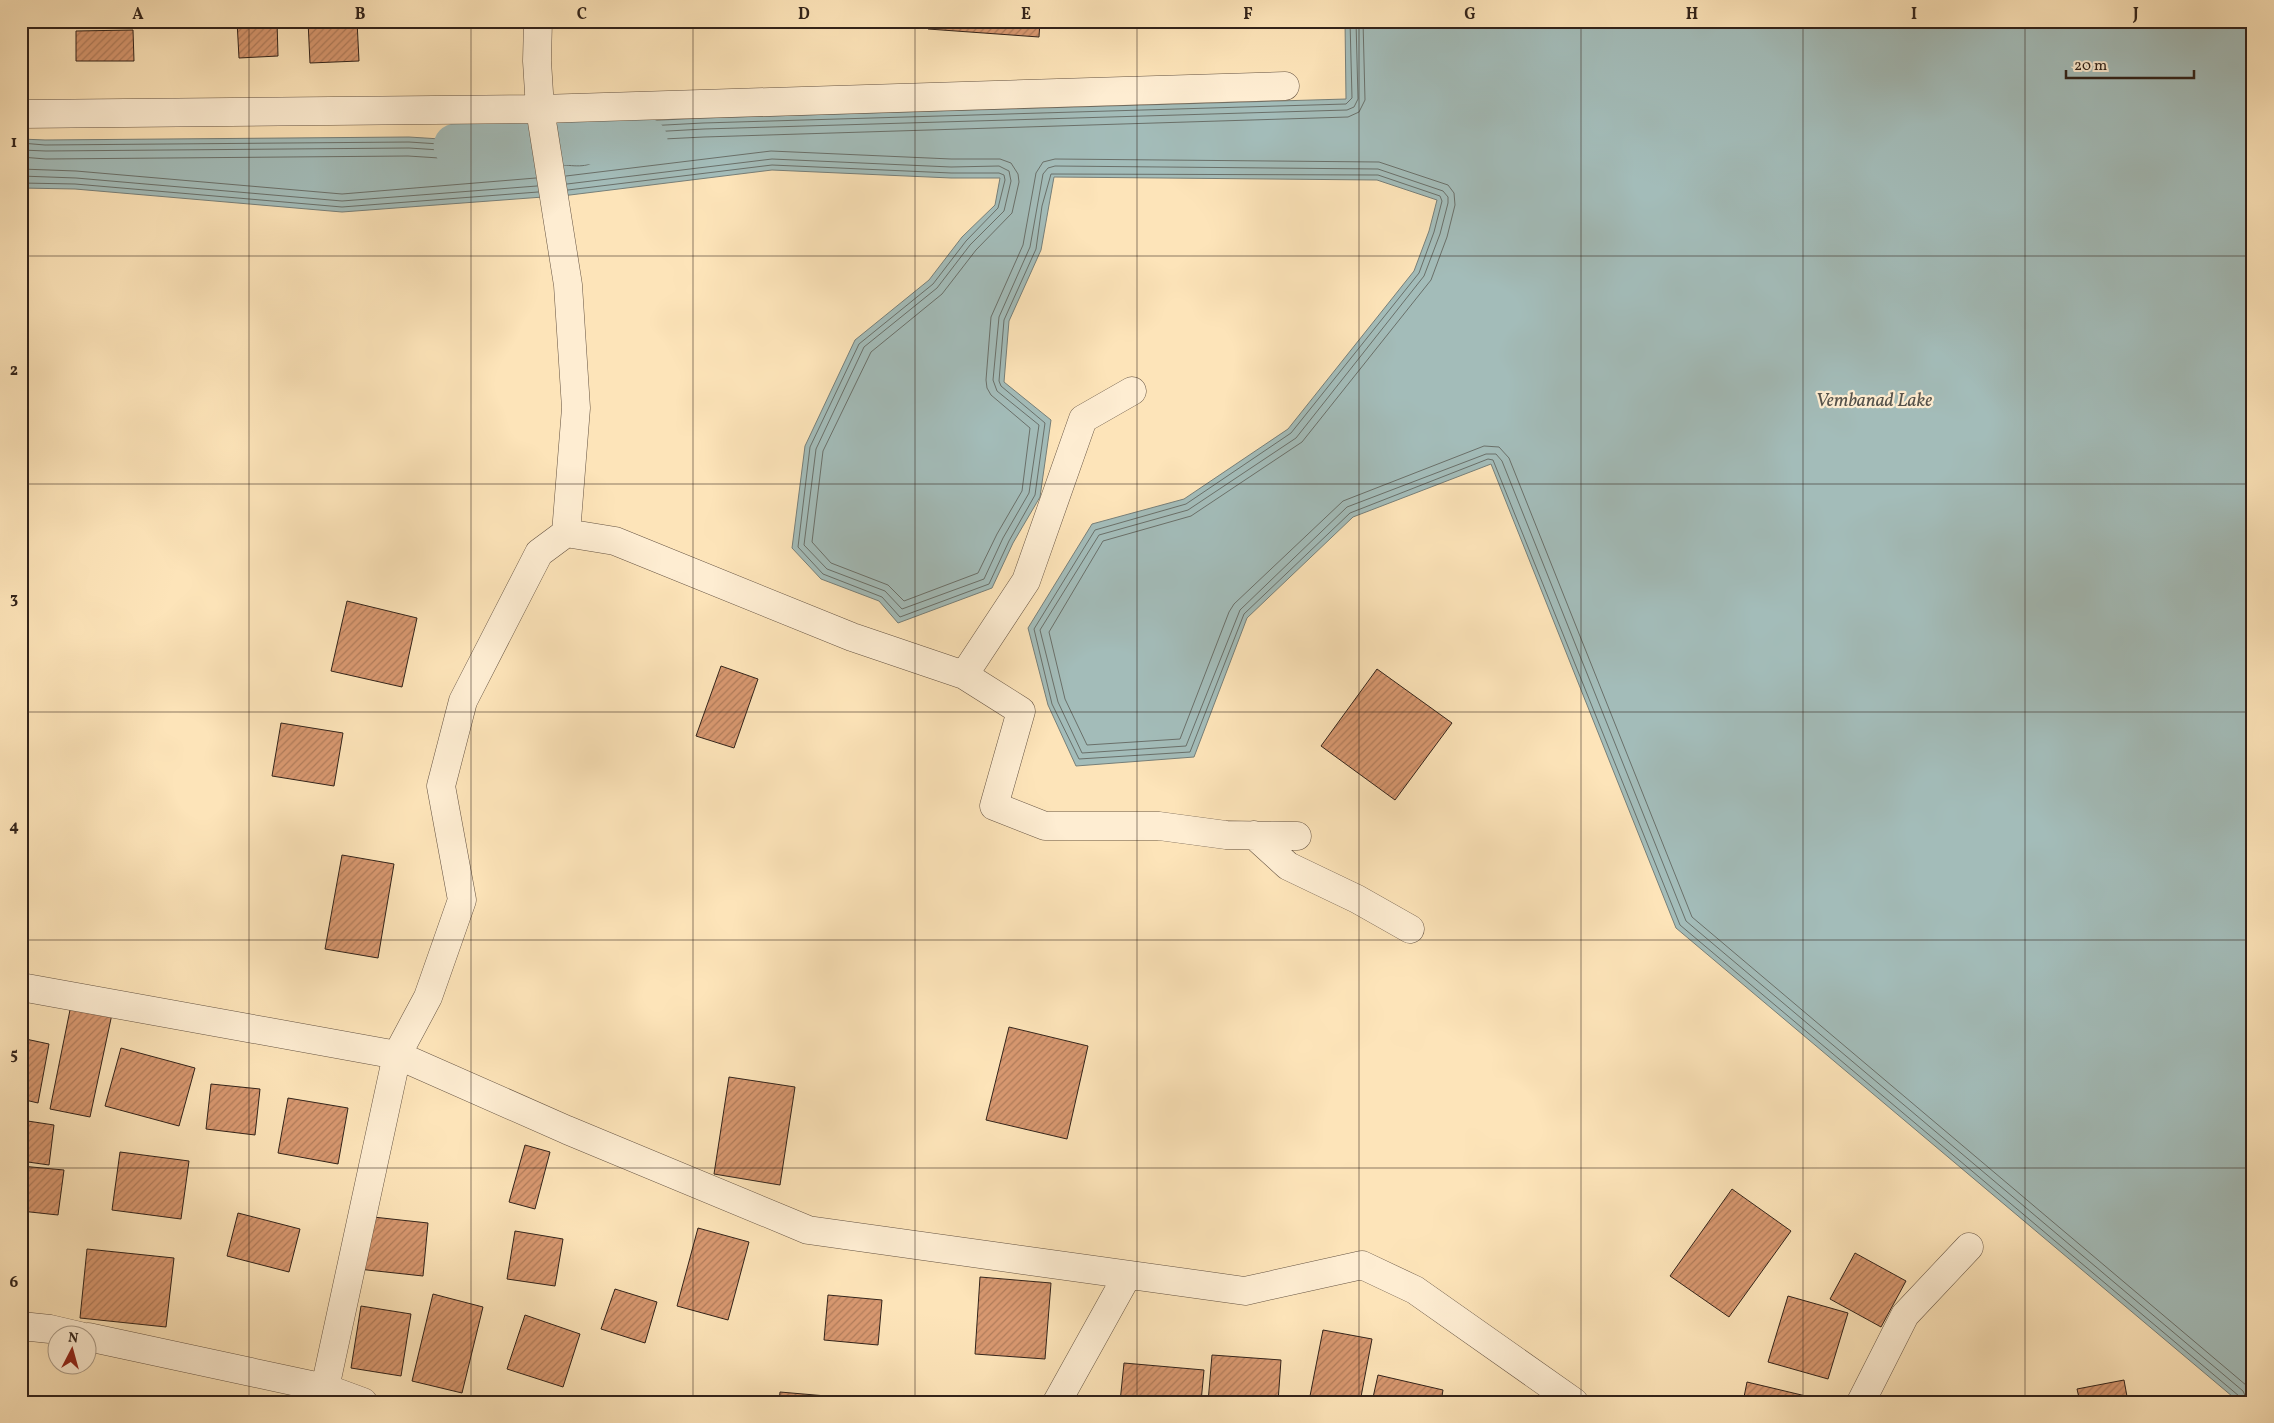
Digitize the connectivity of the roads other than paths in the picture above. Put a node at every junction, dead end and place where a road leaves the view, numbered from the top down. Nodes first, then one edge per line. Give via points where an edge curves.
1 (538, 21) edge
2 (1285, 86) dead end
3 (21, 114) edge
4 (540, 115) junction
5 (1132, 391) dead end
6 (566, 533) junction
7 (964, 675) junction
8 (1254, 835) junction
9 (1297, 836) dead end
10 (1410, 929) dead end
11 (21, 987) edge
12 (397, 1055) junction
13 (1969, 1247) dead end
14 (1127, 1276) junction
15 (21, 1326) edge
16 (48, 1329) edge
17 (98, 1339) edge
18 (325, 1388) junction
19 (363, 1402) edge
20 (1057, 1402) edge
21 (1574, 1402) edge
22 (1861, 1402) edge

1 - 4 street
2 - 4 street
3 - 4 street
4 - 6 street via 568,285 576,408
5 - 7 street via 1083,419 1026,581
6 - 7 street via 615,541 852,637
6 - 12 street via 540,553 463,702 441,786 462,900 428,997
7 - 8 street via 1021,711 994,806 1045,826 1159,826 1226,835
8 - 9 street
8 - 10 street via 1288,866
11 - 12 street
12 - 14 street via 808,1230
12 - 18 street
13 - 22 street via 1905,1315
14 - 20 street
14 - 21 street via 1245,1291 1362,1265 1415,1290
15 - 16 street
17 - 18 street
18 - 19 street

